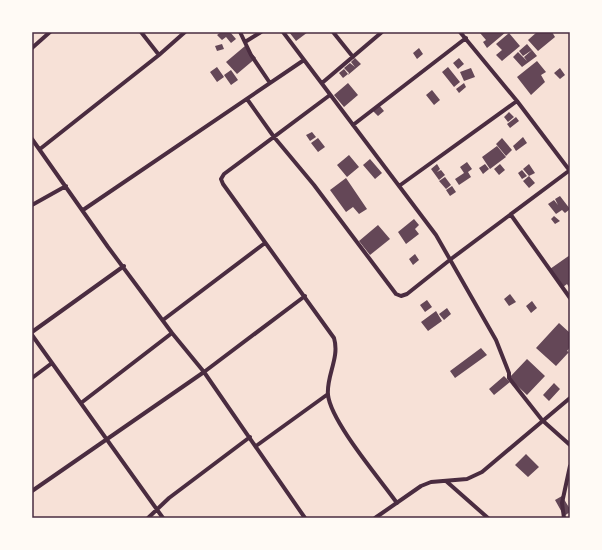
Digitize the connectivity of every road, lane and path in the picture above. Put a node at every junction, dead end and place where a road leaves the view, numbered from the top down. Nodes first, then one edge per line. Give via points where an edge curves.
1 (50, 32) edge
2 (141, 32) edge
3 (185, 32) edge
4 (240, 32) edge
5 (261, 32) edge
6 (283, 32) edge
7 (333, 32) edge
8 (382, 32) edge
9 (460, 32) edge
10 (466, 38) junction
11 (245, 42) junction
12 (32, 48) edge
13 (159, 55) junction
14 (353, 57) junction
15 (304, 60) junction
16 (270, 83) junction
17 (322, 83) junction
18 (330, 95) junction
19 (247, 99) junction
20 (517, 101) junction
21 (353, 125) junction
22 (274, 137) junction
23 (32, 139) edge
24 (40, 149) junction
25 (570, 171) edge
26 (66, 186) junction
27 (399, 186) junction
28 (32, 205) edge
29 (83, 210) junction
30 (511, 215) junction
31 (265, 243) junction
32 (451, 259) junction
33 (124, 266) junction
34 (305, 296) junction
35 (570, 298) edge
36 (163, 320) junction
37 (32, 332) edge
38 (172, 333) junction
39 (32, 335) edge
40 (52, 363) junction
41 (204, 372) junction
42 (32, 378) edge
43 (328, 394) junction
44 (570, 398) edge
45 (81, 404) junction
46 (542, 420) junction
47 (250, 437) junction
48 (107, 440) junction
49 (570, 444) edge
50 (256, 446) junction
51 (570, 466) edge
52 (446, 481) junction
53 (32, 491) edge
54 (397, 503) junction
55 (158, 510) junction
56 (303, 517) edge
57 (148, 518) edge
58 (163, 518) edge
59 (375, 518) edge
60 (488, 518) edge
61 (564, 518) edge

1 - 12 street
2 - 13 street
3 - 13 street
4 - 11 street
5 - 11 street
6 - 15 street
7 - 14 street
8 - 14 street
9 - 10 street
10 - 20 street
10 - 21 street
11 - 16 street via 250,55
13 - 24 street
14 - 17 street
15 - 16 street
15 - 17 street
16 - 19 street
17 - 18 street
18 - 21 street
18 - 22 street
19 - 22 street
19 - 29 street
20 - 25 street
20 - 27 street
21 - 27 street
22 - 31 street via 224,174 221,179
22 - 32 street via 314,185 396,294 407,294
23 - 24 street
24 - 26 street
25 - 30 street
26 - 28 street
26 - 29 street
27 - 32 street
29 - 33 street
30 - 32 street
30 - 35 street
31 - 34 street
31 - 36 street
32 - 46 street via 502,353 509,378
33 - 36 street
33 - 37 street
34 - 41 street
34 - 43 street via 334,338 336,345
36 - 38 street
38 - 41 street
38 - 45 street
39 - 40 street
40 - 42 street
40 - 45 street
41 - 47 street
41 - 48 street
43 - 50 street
43 - 54 street via 333,411 348,436
44 - 46 street
45 - 48 street
46 - 49 street
46 - 52 street via 496,463 482,472 467,479
47 - 50 street
47 - 55 street via 169,498
48 - 53 street
48 - 55 street
50 - 56 street
51 - 61 street via 562,503
52 - 54 street via 421,486
52 - 60 street
54 - 59 street
55 - 57 street
55 - 58 street

